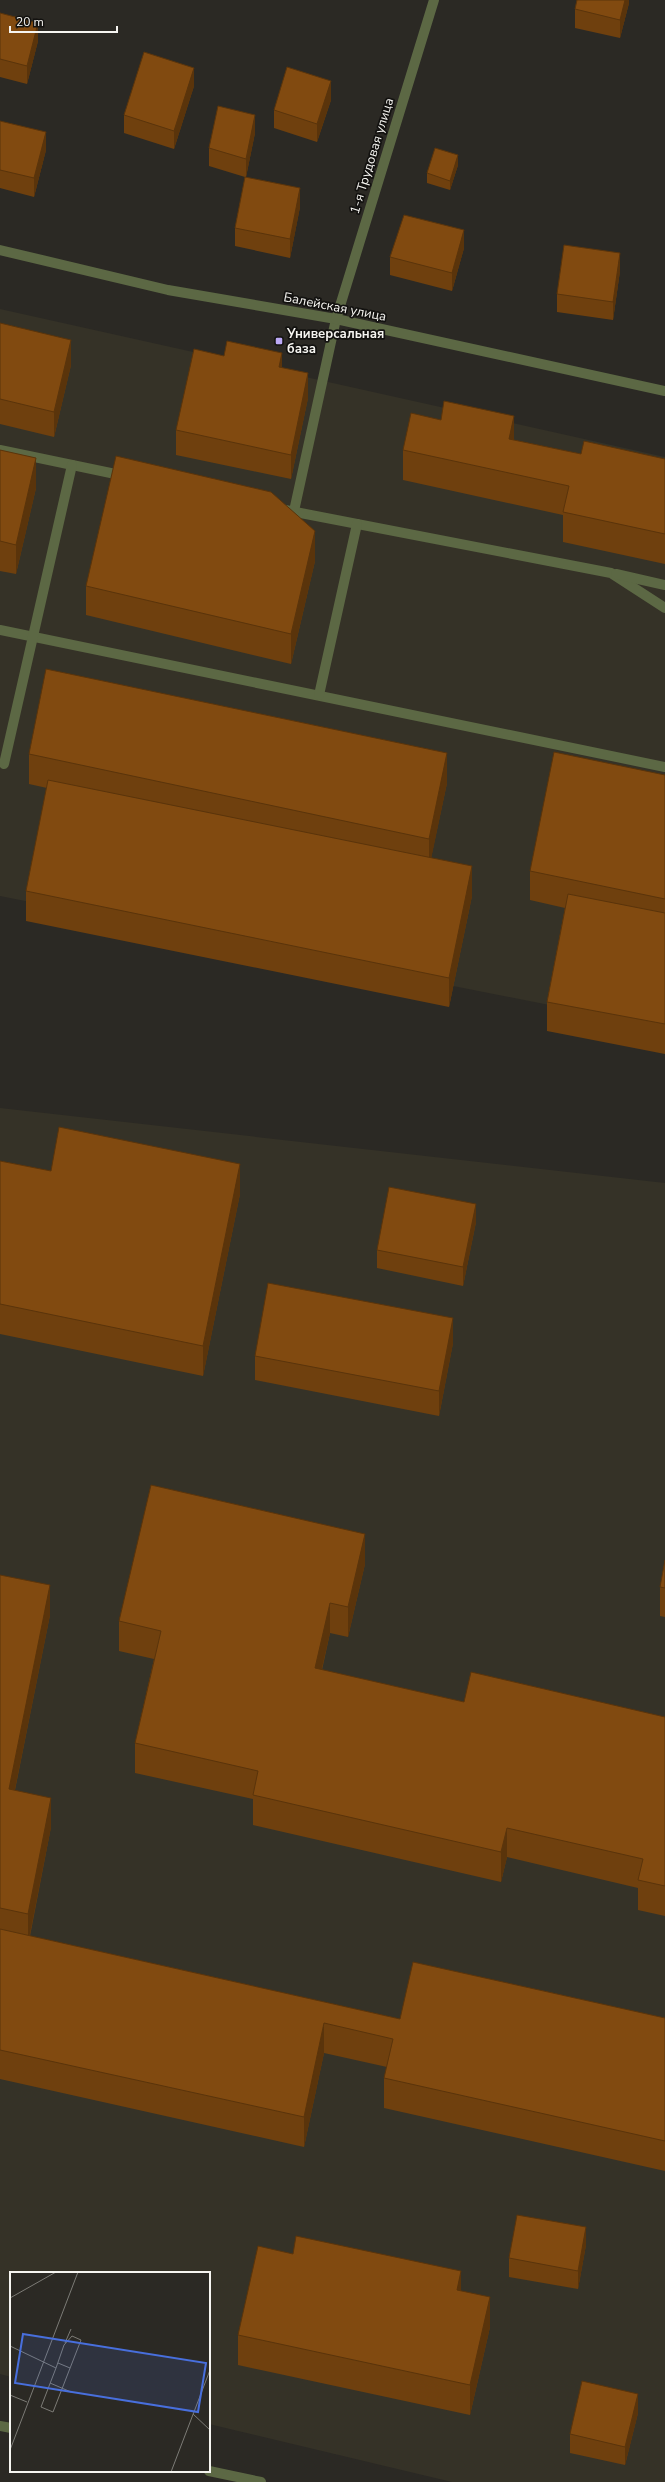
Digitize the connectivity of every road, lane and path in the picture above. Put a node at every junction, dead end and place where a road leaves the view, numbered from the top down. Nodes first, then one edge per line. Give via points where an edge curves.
1 (434, 0) edge
2 (0, 250) edge
3 (336, 319) junction
4 (665, 391) edge
5 (0, 450) edge
6 (72, 465) junction
7 (133, 478) edge
8 (271, 507) edge
9 (294, 511) junction
10 (357, 524) junction
11 (610, 573) junction
12 (665, 585) edge
13 (665, 608) edge
14 (0, 630) edge
15 (32, 636) junction
16 (318, 695) junction
17 (4, 764) dead end
18 (665, 767) edge
19 (0, 2426) edge
20 (10, 2428) edge
21 (210, 2471) edge
22 (261, 2482) edge

1 - 3 street, 1-я Трудовая улица
2 - 3 street, Балейская улица via 168,290
3 - 4 street, Балейская улица
3 - 9 street, 1-я Трудовая улица
5 - 6 street
6 - 7 street
6 - 15 street
8 - 9 street
9 - 10 street
10 - 11 street
10 - 16 street
11 - 12 street
11 - 13 street
14 - 15 street
15 - 16 street
15 - 17 street
16 - 18 street
19 - 20 street
21 - 22 street

